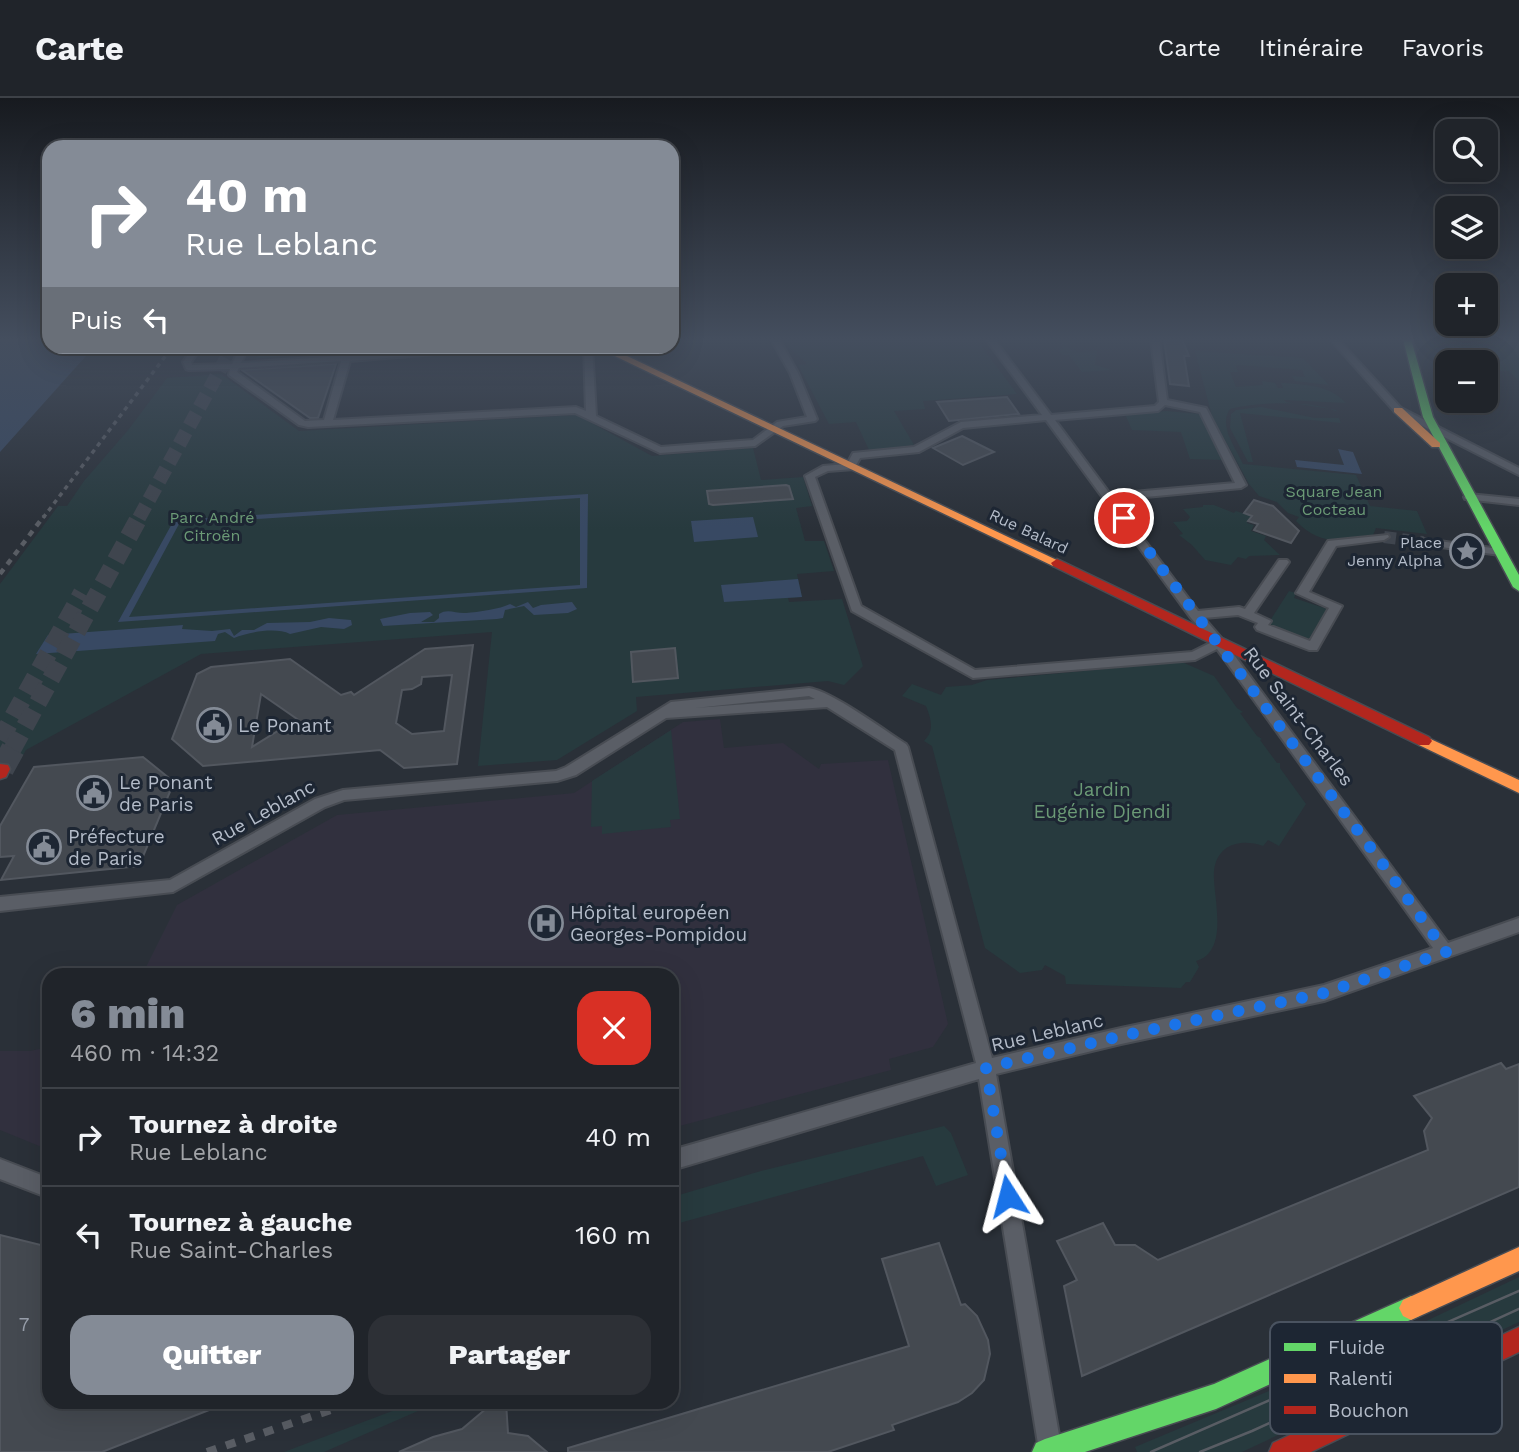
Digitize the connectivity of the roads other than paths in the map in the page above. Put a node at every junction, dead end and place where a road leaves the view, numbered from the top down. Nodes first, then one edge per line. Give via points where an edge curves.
1 (273, 402) edge
2 (334, 402) edge
3 (590, 402) edge
4 (716, 402) edge
5 (805, 402) edge
6 (1038, 402) edge
7 (1163, 402) edge
8 (1164, 402) edge
9 (1391, 402) edge
10 (1409, 402) edge
11 (1423, 402) edge
12 (1398, 410) junction
13 (590, 416) junction
14 (1048, 416) junction
15 (328, 422) dead end
16 (1431, 422) junction
17 (772, 429) junction
18 (1469, 446) junction
19 (1444, 450) junction
20 (851, 467) junction
21 (1519, 472) edge
22 (1109, 496) junction
23 (1469, 496) junction
24 (1519, 502) edge
25 (1384, 537) tunnel mouth
26 (1423, 542) tunnel mouth
27 (1500, 552) junction
28 (1283, 562) dead end
29 (1519, 587) edge
30 (1247, 614) junction
31 (1195, 615) junction
32 (1219, 643) junction
33 (1519, 787) edge
34 (0, 904) edge
35 (1519, 925) edge
36 (1446, 952) junction
37 (986, 1068) junction
38 (679, 1158) edge
39 (0, 1169) edge
40 (42, 1185) edge
41 (1519, 1259) edge
42 (1380, 1322) edge
43 (1519, 1339) edge
44 (1502, 1347) edge
45 (1270, 1372) edge
46 (1320, 1434) edge
47 (1050, 1452) edge
48 (1282, 1452) edge

1 - 13 street via 308,425 576,410
2 - 15 street
3 - 13 street
4 - 17 street, Rue Balard
5 - 17 street via 812,419
6 - 14 street, Rue Saint-Charles
7 - 14 street via 1158,408
8 - 22 street via 1203,410 1241,485
9 - 12 street
10 - 12 street
11 - 16 street
12 - 16 street via 1409,410
12 - 19 street
13 - 17 street via 660,450 755,443
14 - 20 street via 961,425 916,450 856,456
14 - 22 street, Rue Saint-Charles
16 - 18 street
16 - 19 street
17 - 20 street, Rue Balard
18 - 19 street
18 - 21 street
19 - 23 street
20 - 32 street, Rue Balard
20 - 32 street via 826,468 810,476 856,608 971,673 1195,656
22 - 31 street, Rue Saint-Charles
23 - 24 street
23 - 27 street
25 - 30 street via 1332,543 1302,593 1336,606 1312,647 1261,627 1265,621
26 - 27 street
27 - 29 street
28 - 30 street
30 - 31 street
31 - 32 street, Rue Saint-Charles
32 - 33 street, Rue Balard
32 - 36 street, Rue Saint-Charles
34 - 37 street, Rue Leblanc via 173,886 331,798 557,776 660,715 830,702 901,747
35 - 36 street, Rue Leblanc
36 - 37 street, Rue Leblanc via 1324,993
37 - 38 street
37 - 47 street
39 - 40 street
41 - 42 street
43 - 44 street
45 - 47 street via 1216,1396
46 - 48 street

